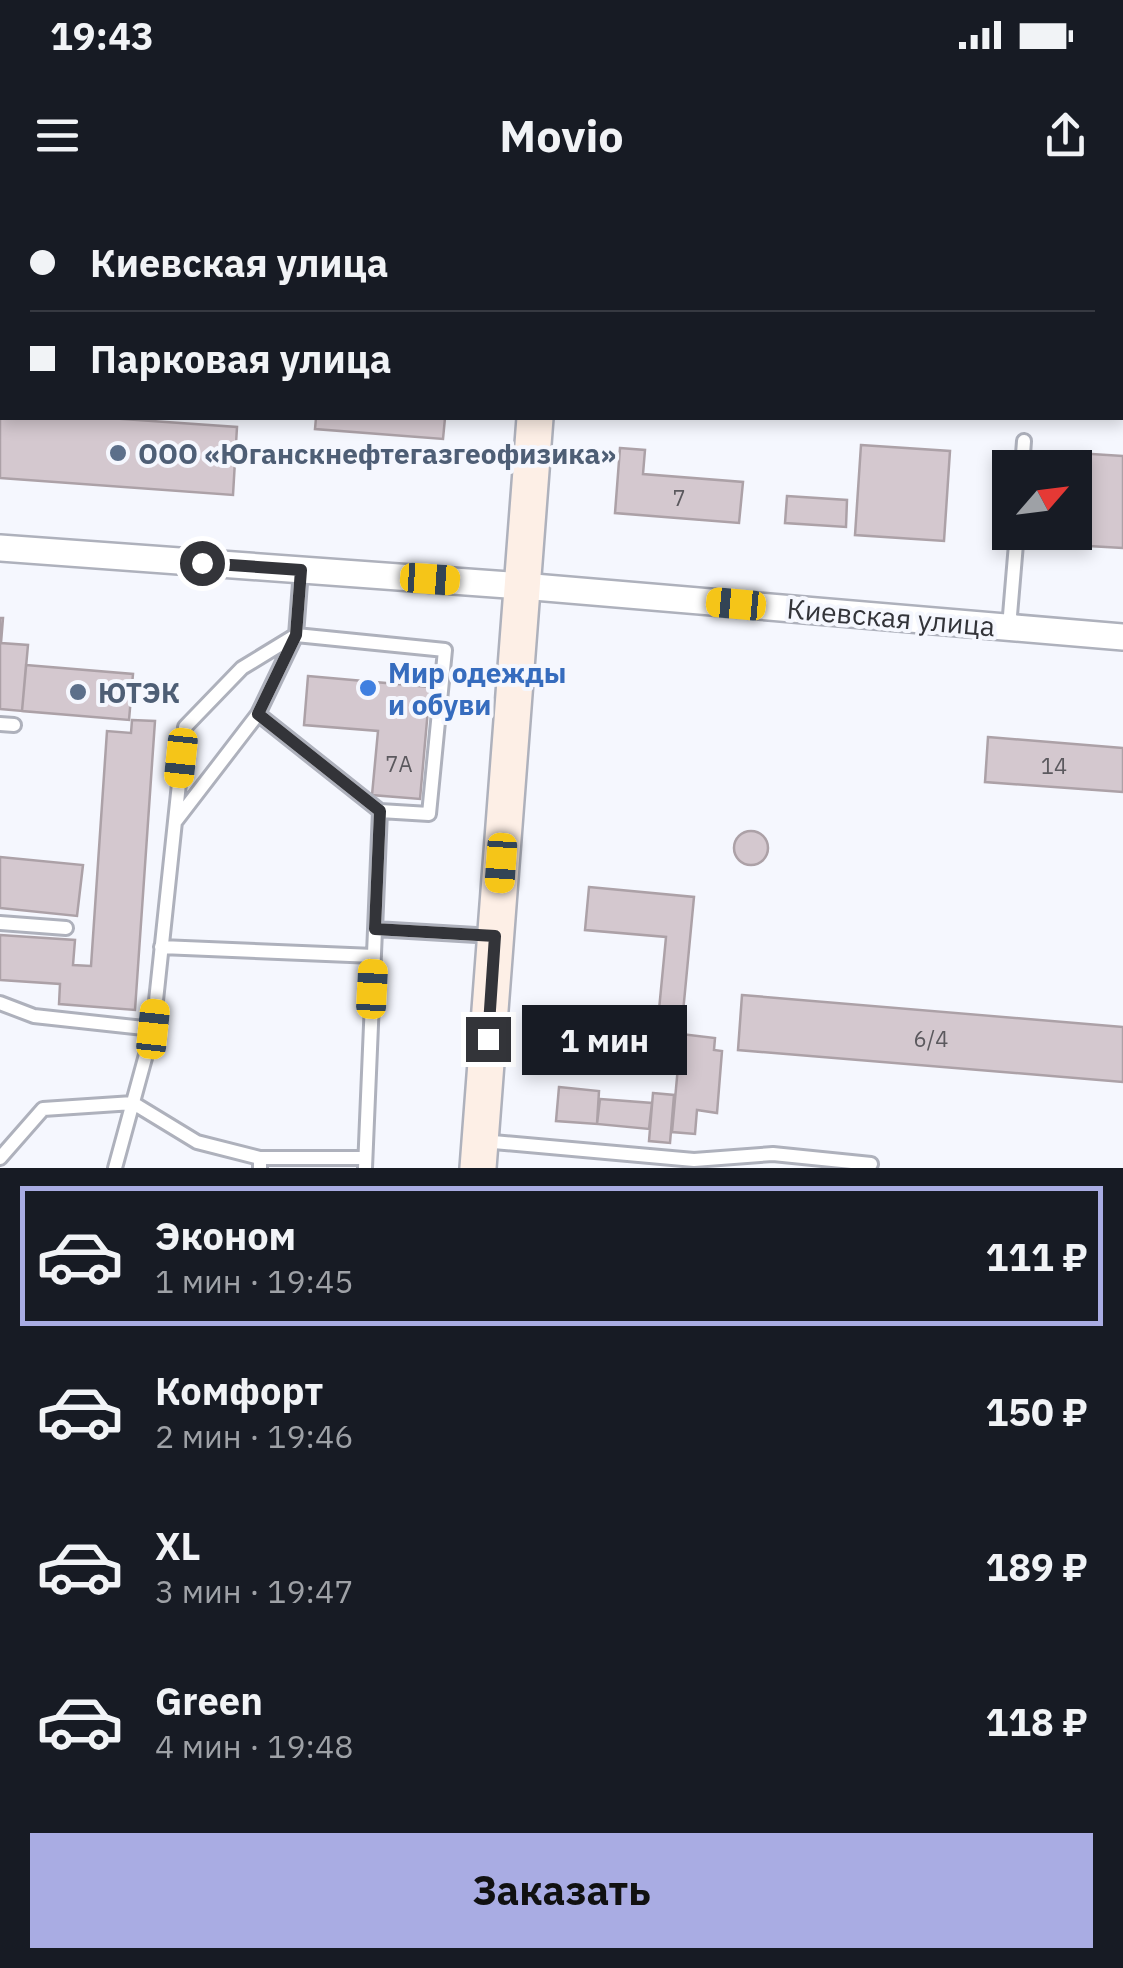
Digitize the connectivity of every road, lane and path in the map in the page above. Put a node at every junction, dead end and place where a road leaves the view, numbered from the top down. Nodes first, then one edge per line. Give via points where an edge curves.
1 (535, 420) edge
2 (1024, 441) dead end
3 (1023, 450) edge
4 (0, 548) edge
5 (1015, 550) edge
6 (301, 570) junction
7 (522, 586) junction
8 (1010, 627) junction
9 (296, 635) junction
10 (1123, 636) edge
11 (258, 714) junction
12 (380, 811) junction
13 (175, 822) junction
14 (0, 923) edge
15 (66, 928) dead end
16 (375, 929) junction
17 (495, 936) junction
18 (162, 947) junction
19 (374, 956) junction
20 (0, 1003) edge
21 (153, 1029) junction
22 (132, 1103) junction
23 (479, 1155) edge
24 (0, 1158) edge
25 (260, 1163) edge
26 (365, 1163) edge
27 (871, 1164) dead end
28 (114, 1168) edge

1 - 7 main road
2 - 3 lane
4 - 6 street, Киевская улица
5 - 8 lane
6 - 7 street, Киевская улица
6 - 9 lane
7 - 8 street, Киевская улица
7 - 17 main road
8 - 10 street, Киевская улица
9 - 11 lane
9 - 12 lane via 445,650 429,814
9 - 13 lane via 242,668 184,727
11 - 12 lane
11 - 13 lane
12 - 16 lane
13 - 18 lane
14 - 15 lane
16 - 17 lane
16 - 19 lane
17 - 23 main road
18 - 19 lane
18 - 21 lane
19 - 26 lane
20 - 21 lane via 34,1016
21 - 22 lane
22 - 24 lane via 43,1109
22 - 25 lane via 197,1142
22 - 28 lane
23 - 27 lane via 694,1160 773,1154
25 - 26 lane

